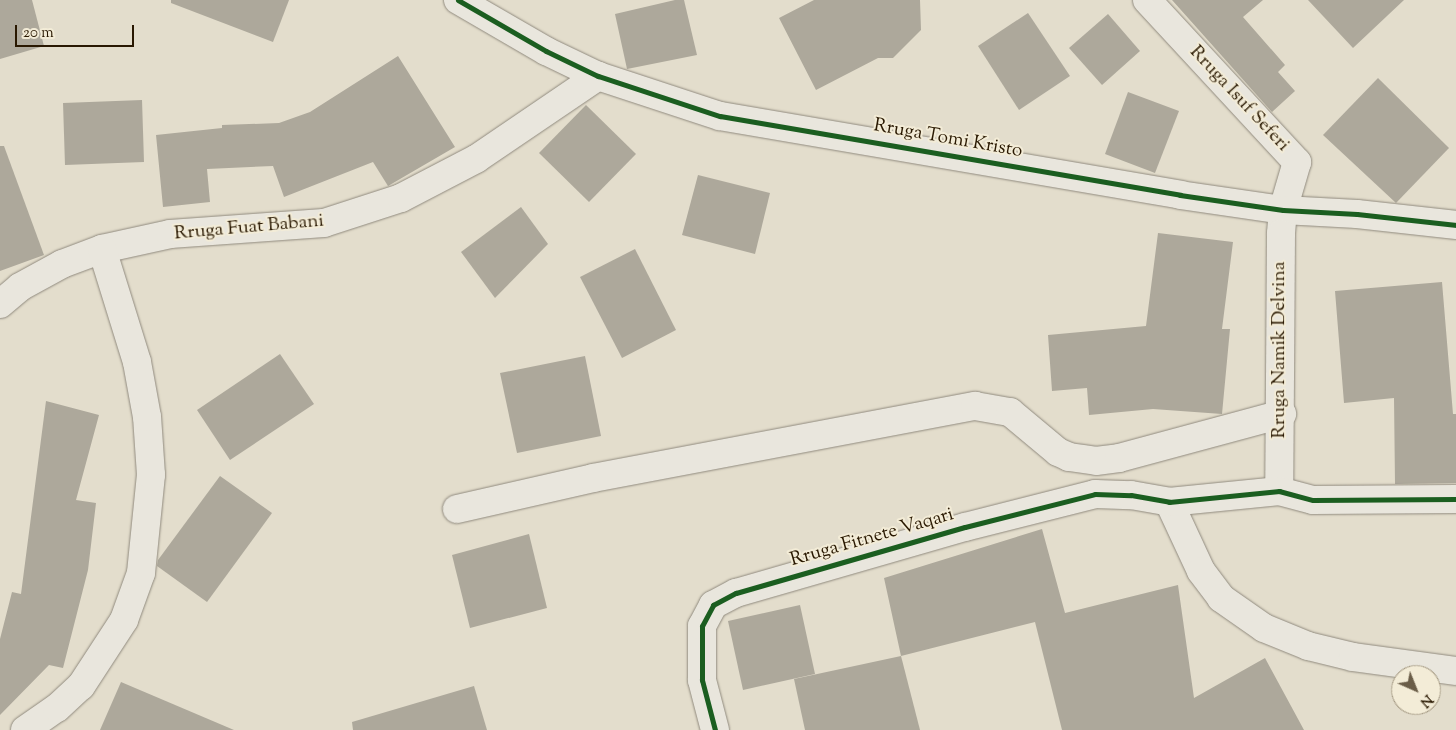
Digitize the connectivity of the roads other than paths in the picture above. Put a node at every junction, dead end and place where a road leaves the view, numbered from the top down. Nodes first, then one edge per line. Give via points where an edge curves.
1 (458, 0) edge
2 (1147, 0) edge
3 (598, 76) junction
4 (1283, 210) junction
5 (1456, 225) edge
6 (102, 249) junction
7 (0, 304) edge
8 (1282, 414) junction
9 (1278, 491) junction
10 (1456, 499) edge
11 (1169, 502) junction
12 (457, 509) dead end
13 (1456, 671) edge
14 (25, 730) edge
15 (715, 730) edge

1 - 3 street, Rruga Tomi Kristo via 546,51
2 - 4 street, Rruga Isuf Seferi via 1296,162
3 - 4 street, Rruga Tomi Kristo via 720,116
3 - 6 street, Rruga Fuat Babani via 476,159 401,198 324,223 170,234
4 - 5 street, Rruga Tomi Kristo
4 - 8 street, Rruga Namik Delvina via 1279,278
6 - 7 street, Rruga Fuat Babani via 62,264 20,287
6 - 14 street via 137,362 147,417 151,475 140,573 124,620 81,686
8 - 9 street, Rruga Namik Delvina
8 - 12 street via 1134,454 1096,461 1058,452 1010,412 975,406 622,472
9 - 10 street via 1313,500
9 - 11 street, Rruga Fitnete Vaqari
11 - 13 street via 1206,578 1221,598 1264,628 1308,646 1353,658
11 - 15 street, Rruga Fitnete Vaqari via 1131,495 1095,494 736,593 713,606 702,626 702,680

